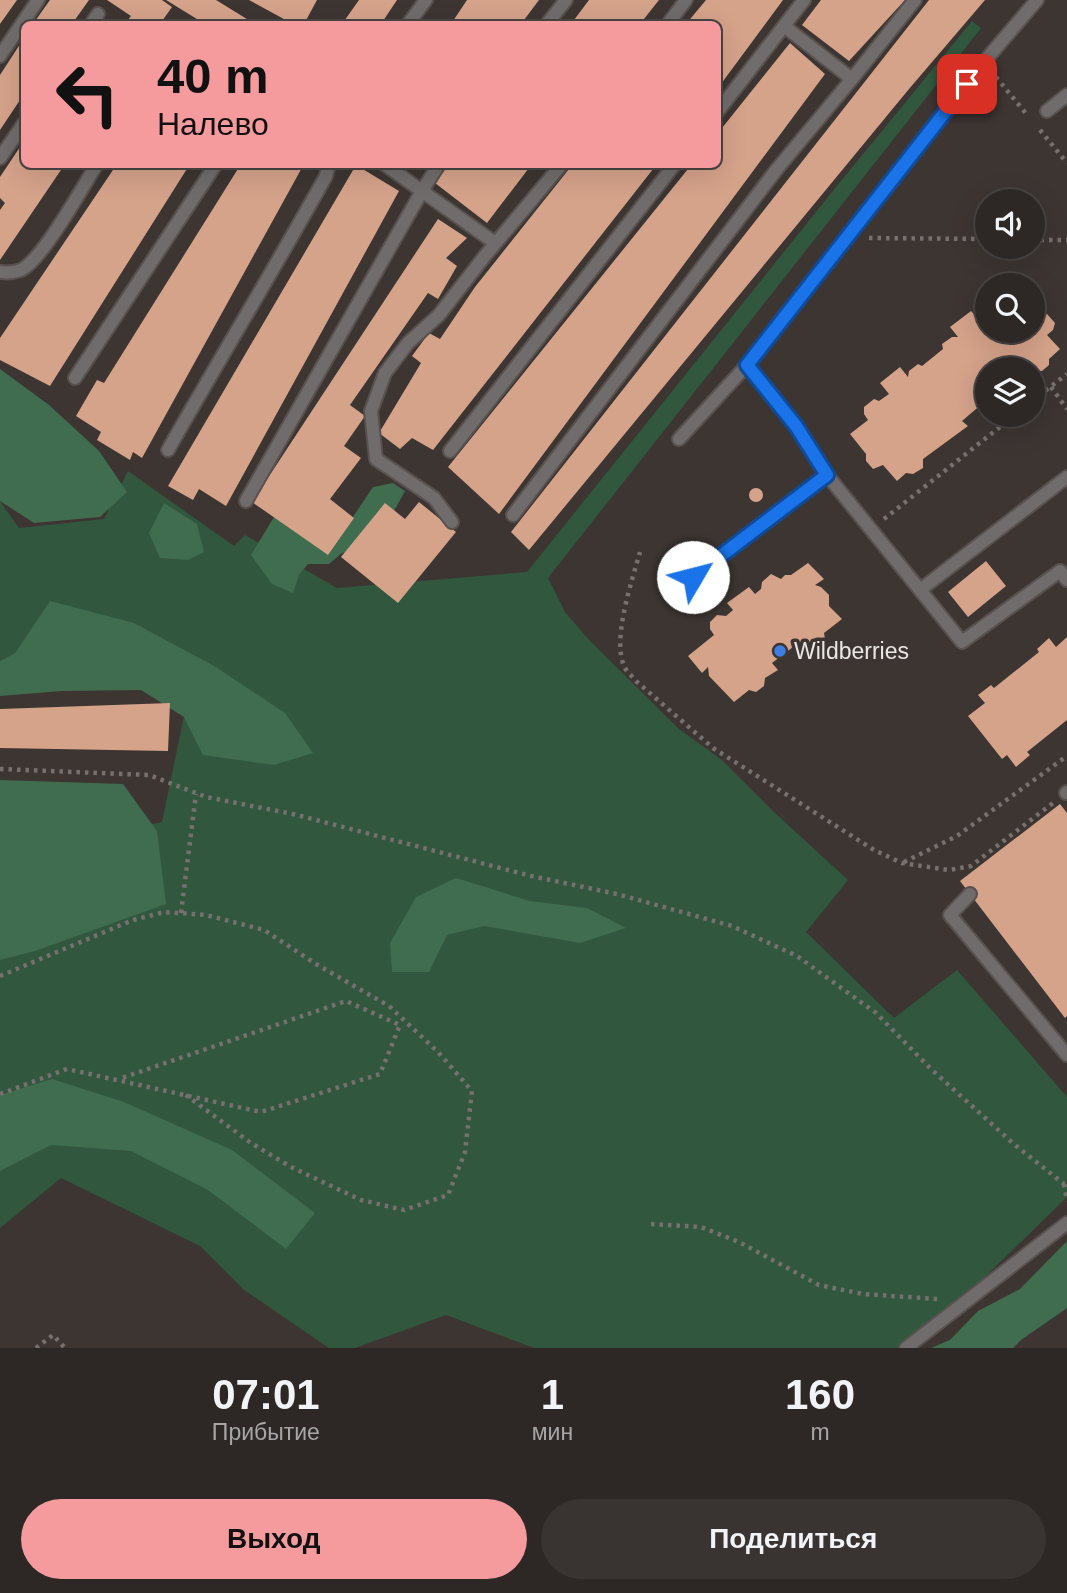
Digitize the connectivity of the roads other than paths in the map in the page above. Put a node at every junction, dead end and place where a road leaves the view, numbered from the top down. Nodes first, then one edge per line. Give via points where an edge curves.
1 (38, 0) edge
2 (426, 0) edge
3 (566, 0) edge
4 (686, 0) edge
5 (804, 0) edge
6 (915, 0) edge
7 (1037, 0) edge
8 (24, 21) edge
9 (410, 21) edge
10 (549, 21) edge
11 (670, 21) edge
12 (21, 25) edge
13 (784, 26) junction
14 (0, 56) edge
15 (852, 79) junction
16 (1067, 95) edge
17 (721, 107) edge
18 (1047, 111) dead end
19 (21, 127) edge
20 (0, 158) edge
21 (94, 168) edge
22 (213, 168) edge
23 (328, 168) edge
24 (390, 168) edge
25 (436, 168) edge
26 (559, 168) edge
27 (672, 168) edge
28 (422, 191) junction
29 (495, 243) junction
30 (0, 272) edge
31 (747, 365) junction
32 (75, 378) dead end
33 (679, 439) dead end
34 (168, 450) dead end
35 (450, 451) dead end
36 (827, 475) junction
37 (1067, 477) edge
38 (246, 501) dead end
39 (513, 515) dead end
40 (452, 522) dead end
41 (1065, 572) edge
42 (693, 577) dead end
43 (920, 590) junction
44 (970, 894) dead end
45 (1067, 1055) edge
46 (1067, 1223) edge
47 (905, 1348) edge

1 - 8 lane
2 - 9 lane
3 - 10 lane
4 - 11 lane
5 - 13 lane
6 - 15 lane
7 - 31 lane
12 - 14 lane
13 - 15 lane
13 - 17 lane
15 - 39 lane via 777,169
16 - 18 lane
19 - 20 lane
21 - 30 lane via 47,244 22,269
22 - 32 lane
23 - 34 lane via 279,262
24 - 28 lane
25 - 28 lane
26 - 29 lane
27 - 35 lane
28 - 29 lane
28 - 38 lane
29 - 40 lane via 439,315 408,343 385,373 370,411 376,460 434,498
31 - 33 lane
31 - 36 lane via 796,426
36 - 42 lane
36 - 43 lane
37 - 43 lane
41 - 43 lane via 962,642
44 - 45 lane via 950,915
46 - 47 lane

